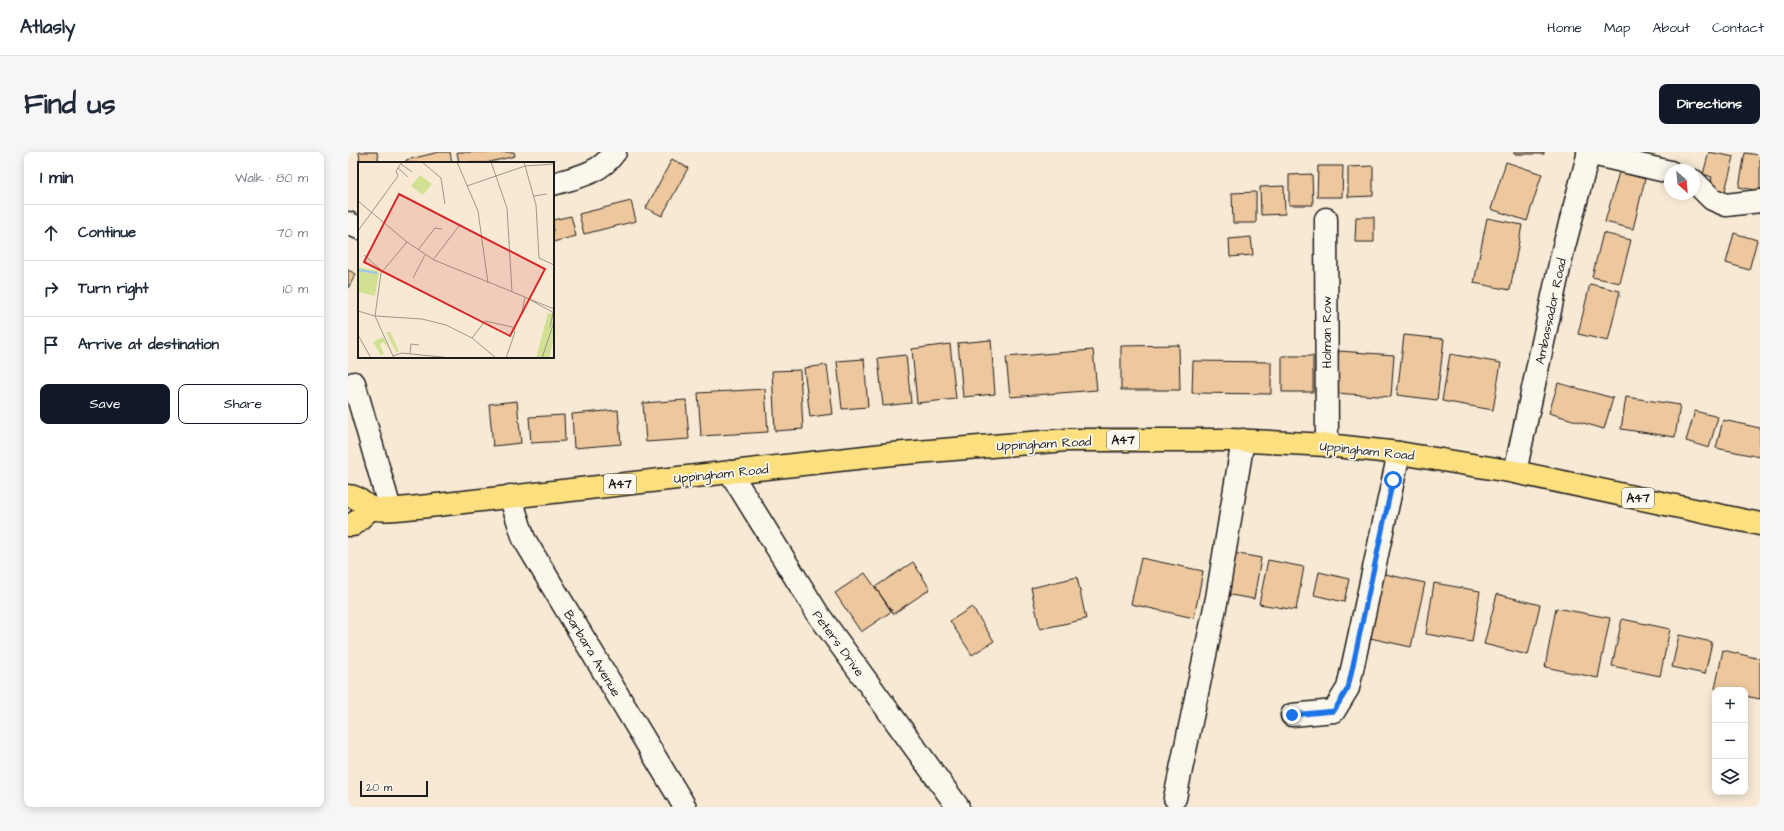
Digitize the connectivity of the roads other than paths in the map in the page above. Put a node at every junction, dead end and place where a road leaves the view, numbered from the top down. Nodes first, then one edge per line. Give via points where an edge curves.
1 (615, 152) edge
2 (1588, 152) edge
3 (1664, 171) edge
4 (554, 184) edge
5 (1700, 187) edge
6 (1760, 201) edge
7 (1326, 219) dead end
8 (348, 223) edge
9 (358, 228) edge
10 (354, 383) dead end
11 (1243, 440) junction
12 (1327, 445) junction
13 (1399, 453) junction
14 (730, 472) junction
15 (1515, 472) junction
16 (348, 496) edge
17 (510, 496) junction
18 (381, 508) junction
19 (1760, 524) edge
20 (348, 525) edge
21 (1292, 715) dead end
22 (1175, 798) dead end
23 (685, 807) edge
24 (958, 807) edge

1 - 4 street via 601,168 592,173
2 - 3 street
2 - 15 street, Ambassador Road via 1563,250
5 - 6 street via 1712,199 1726,205
7 - 12 street, Holman Row
8 - 9 street
10 - 18 street
11 - 12 highway, Uppingham Road / A47
11 - 14 highway, Uppingham Road / A47 via 1067,440 892,454
11 - 22 street via 1217,598
12 - 13 highway, Uppingham Road / A47
13 - 15 highway, Uppingham Road / A47
13 - 21 street via 1348,688 1334,711
14 - 17 highway, Uppingham Road / A47
14 - 24 street, Peters Drive via 818,614
15 - 19 highway, Uppingham Road / A47
16 - 18 highway via 355,496
17 - 18 highway, Uppingham Road / A47
17 - 23 street, Barbara Avenue via 524,539
18 - 20 highway via 353,525

